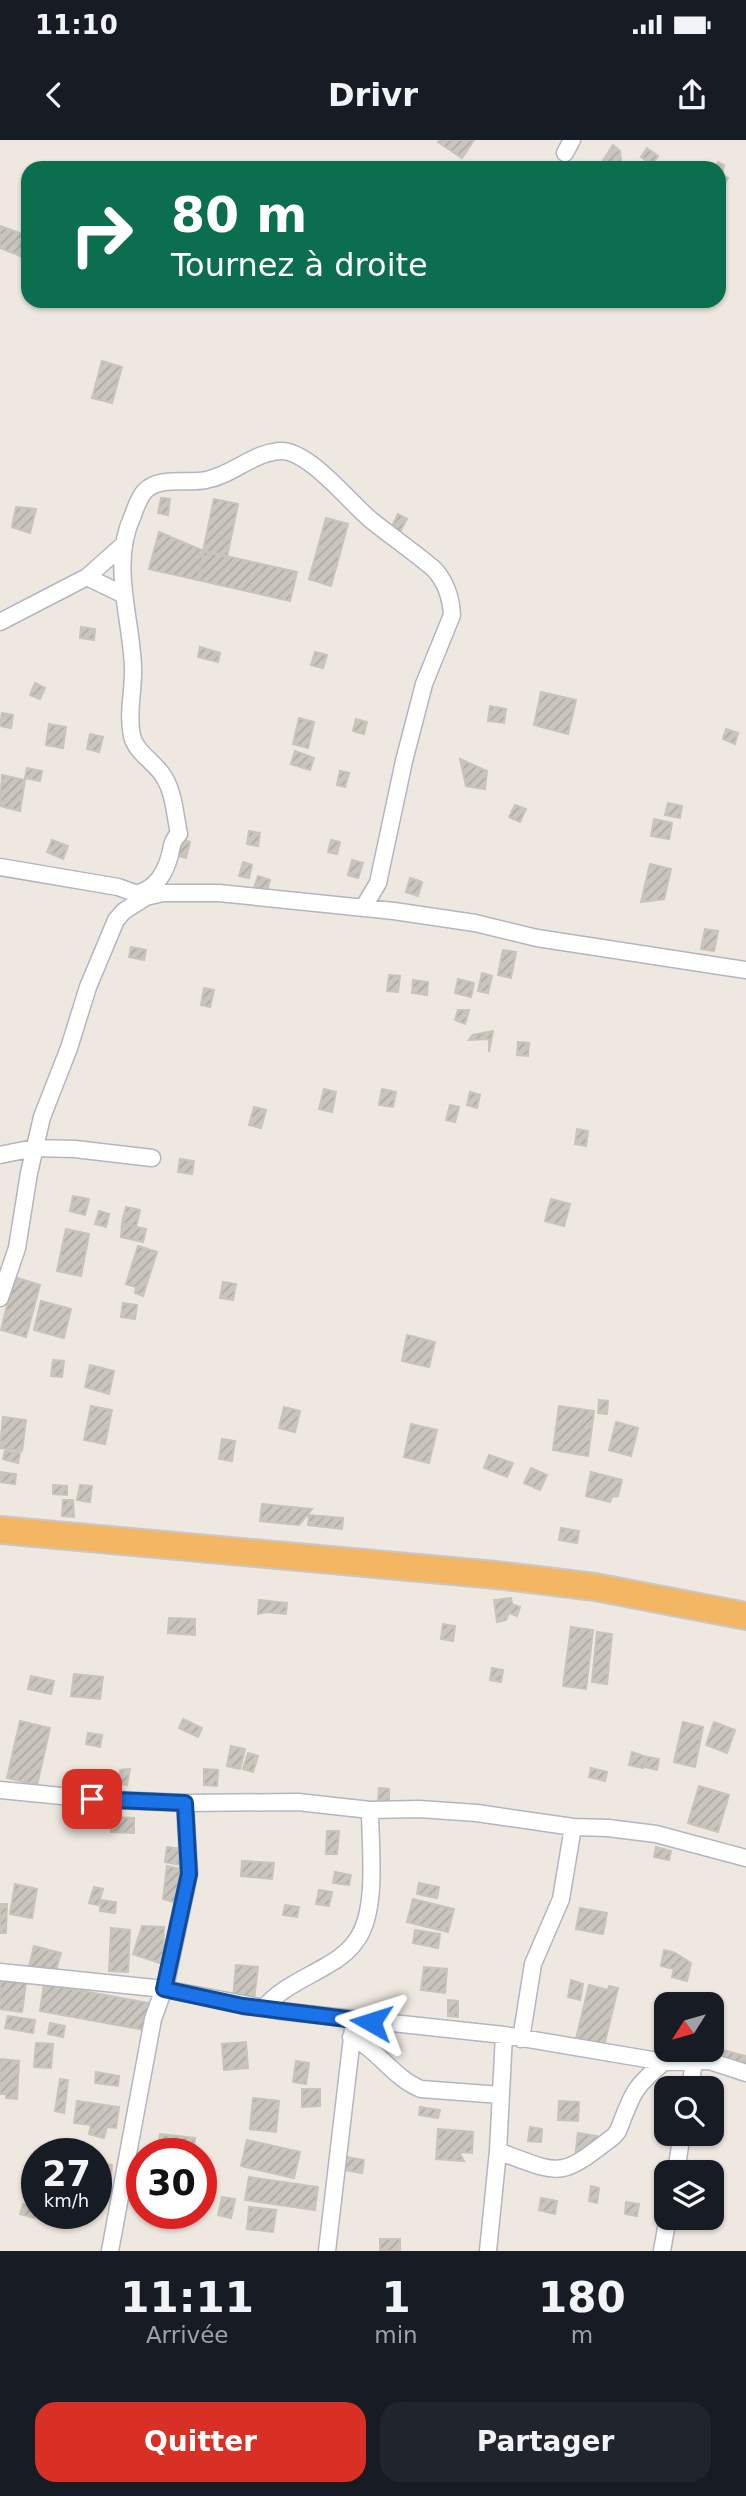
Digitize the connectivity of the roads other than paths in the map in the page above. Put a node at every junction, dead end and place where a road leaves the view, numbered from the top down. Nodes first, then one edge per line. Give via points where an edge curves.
1 (123, 545) junction
2 (87, 577) junction
3 (124, 595) junction
4 (0, 622) edge
5 (0, 867) edge
6 (143, 895) junction
7 (363, 908) junction
8 (746, 970) edge
9 (34, 1148) junction
10 (0, 1155) edge
11 (152, 1158) dead end
12 (0, 1297) edge
13 (0, 1530) edge
14 (746, 1616) edge
15 (0, 1790) edge
16 (185, 1803) junction
17 (370, 1810) junction
18 (573, 1828) junction
19 (746, 1858) edge
20 (0, 1972) edge
21 (164, 1989) junction
22 (264, 2008) junction
23 (354, 2020) junction
24 (504, 2035) junction
25 (351, 2037) junction
26 (521, 2039) junction
27 (654, 2060) edge
28 (664, 2062) edge
29 (694, 2062) edge
30 (712, 2062) edge
31 (746, 2073) edge
32 (692, 2076) edge
33 (500, 2095) junction
34 (498, 2151) junction
35 (666, 2230) edge
36 (110, 2251) edge
37 (327, 2251) edge
38 (488, 2251) edge
39 (662, 2251) edge

1 - 2 street
1 - 3 street
1 - 7 street via 141,496 152,486 207,480 283,450 319,470 369,519 443,579 452,615 424,684 378,883
2 - 3 street
2 - 4 street
3 - 6 street via 133,655 132,736 164,776 178,834 160,878
5 - 6 street
6 - 7 street via 219,893
6 - 9 street via 116,920 88,987
7 - 8 street via 475,922 537,938
9 - 10 street
9 - 11 street
9 - 12 street via 17,1248
13 - 14 highway via 496,1575 595,1587
15 - 16 street
16 - 17 street via 298,1802
16 - 21 street via 189,1874
17 - 18 street via 464,1811
17 - 22 street via 370,1892 358,1938 342,1957
18 - 19 street via 656,1834
18 - 26 street via 561,1899 533,1964
20 - 21 street
21 - 22 street
21 - 36 street via 153,2019
22 - 23 street
23 - 24 street
23 - 25 street
24 - 26 street
24 - 33 street
25 - 33 street via 421,2089
25 - 37 street
26 - 27 street
28 - 34 street via 634,2091 618,2131 580,2162 557,2170 541,2168
29 - 32 street
30 - 31 street
33 - 34 street
34 - 38 street
35 - 39 street

